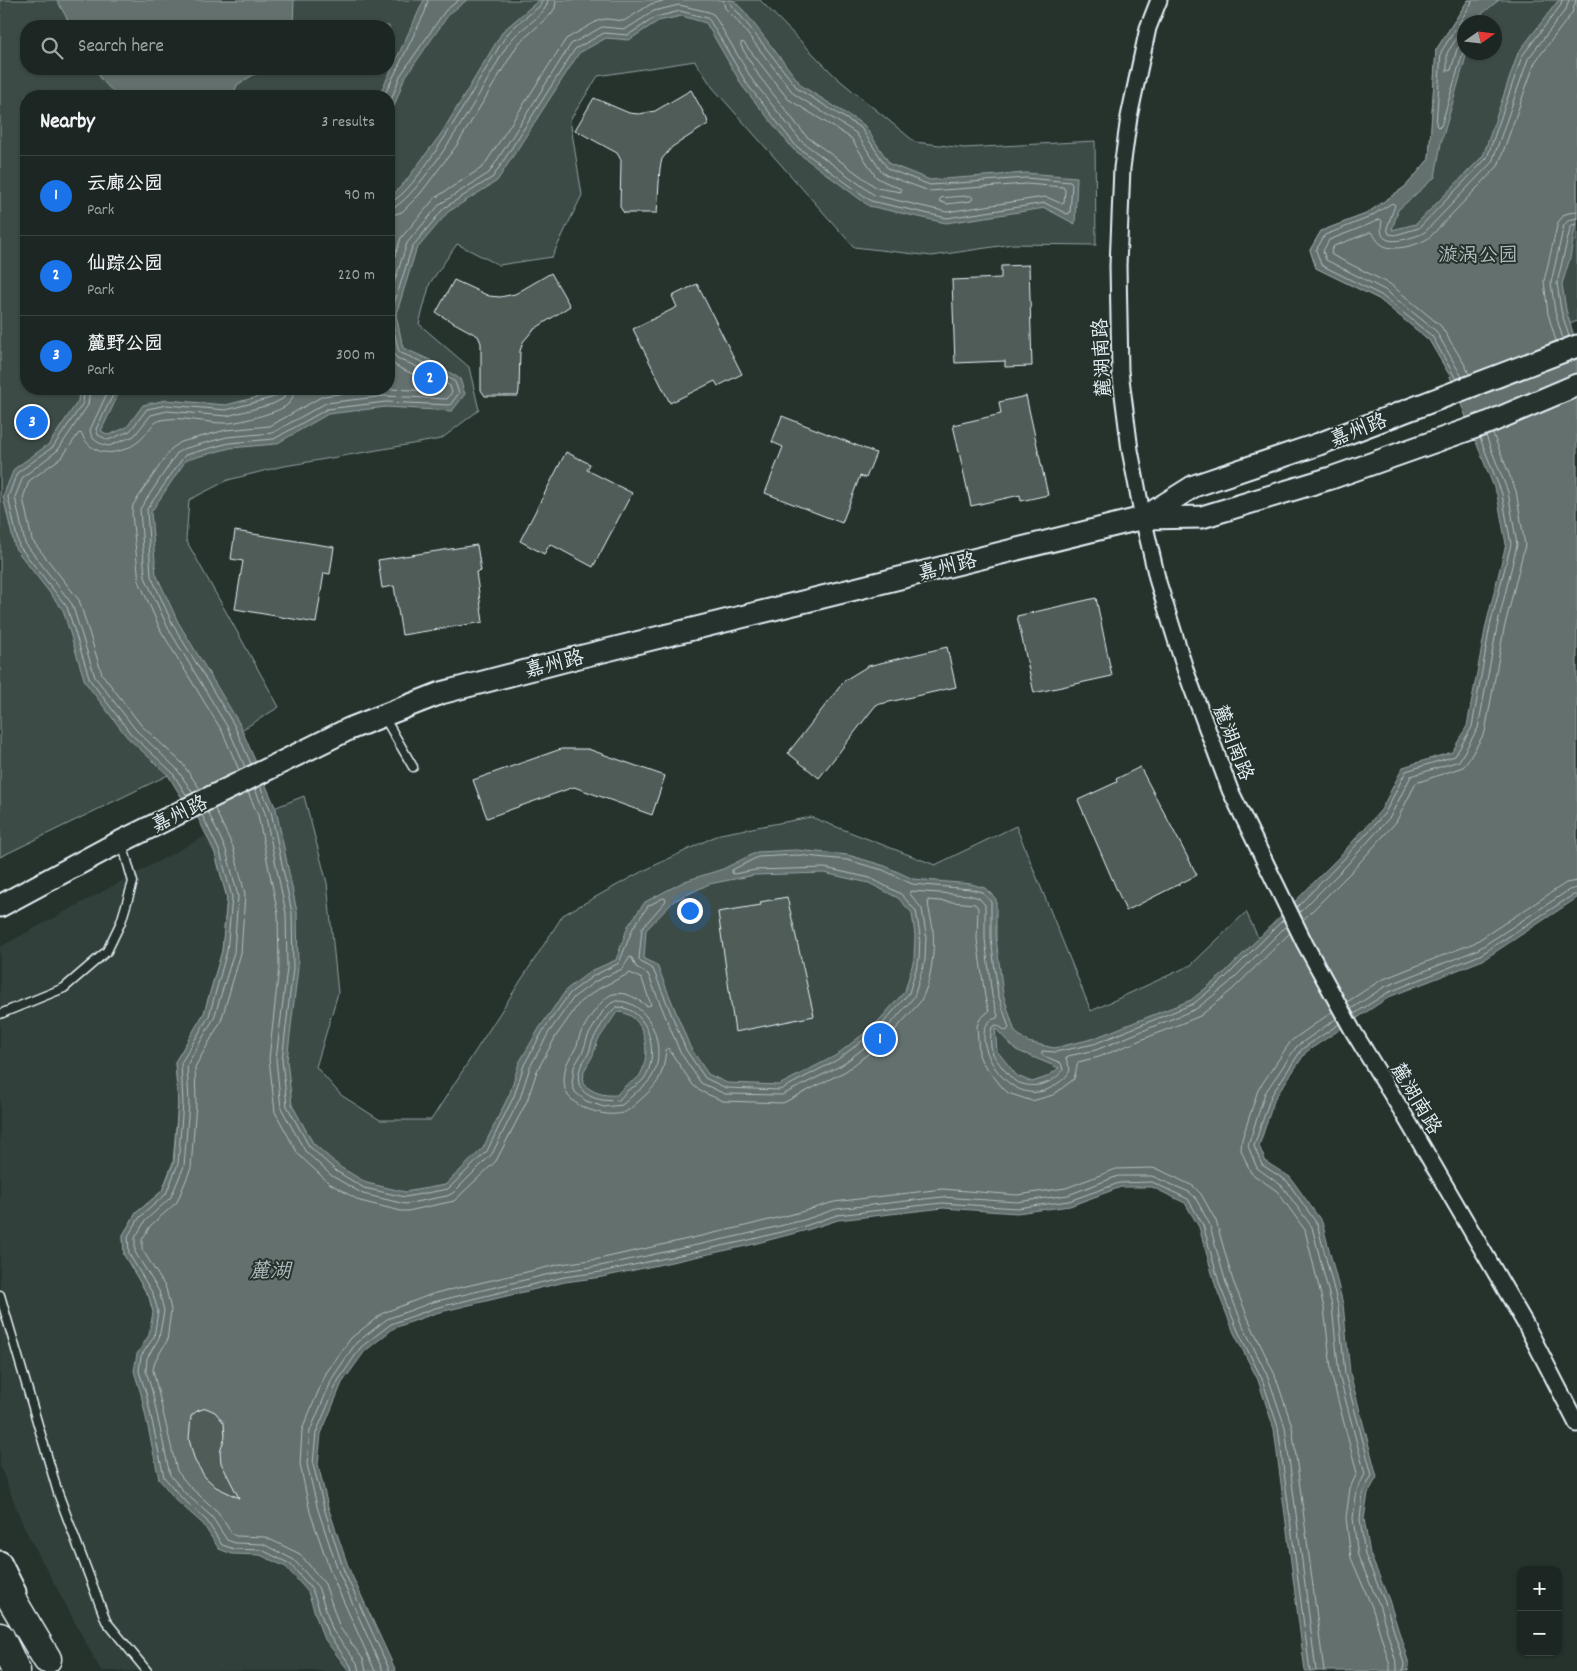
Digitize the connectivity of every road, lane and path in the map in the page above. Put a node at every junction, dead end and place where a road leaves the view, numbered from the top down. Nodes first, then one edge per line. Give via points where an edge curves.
1 (1159, 0) edge
2 (1577, 346) edge
3 (1577, 385) edge
4 (1143, 518) junction
5 (383, 715) junction
6 (413, 766) dead end
7 (122, 841) junction
8 (0, 906) edge
9 (0, 1014) edge
10 (0, 1295) edge
11 (1577, 1424) edge
12 (0, 1562) edge
13 (0, 1580) edge
14 (0, 1637) edge
15 (50, 1665) edge
16 (16, 1671) edge
17 (147, 1671) edge

1 - 4 street, 麓湖南路 via 1148,28 1130,108 1122,168 1118,266 1120,371
2 - 4 street, 嘉州路 via 1320,444 1194,486
3 - 4 street, 嘉州路 via 1490,422 1331,478 1202,517
4 - 5 street, 嘉州路 via 560,662 441,693
4 - 11 street, 麓湖南路 via 1158,582 1186,672 1230,790 1305,944 1526,1325
5 - 6 lane
5 - 7 street, 嘉州路 via 349,728
7 - 8 street, 嘉州路
7 - 9 lane via 133,882 121,922 107,951 64,988
10 - 17 lane via 58,1494 106,1620
12 - 15 street
13 - 15 highway
14 - 16 highway

